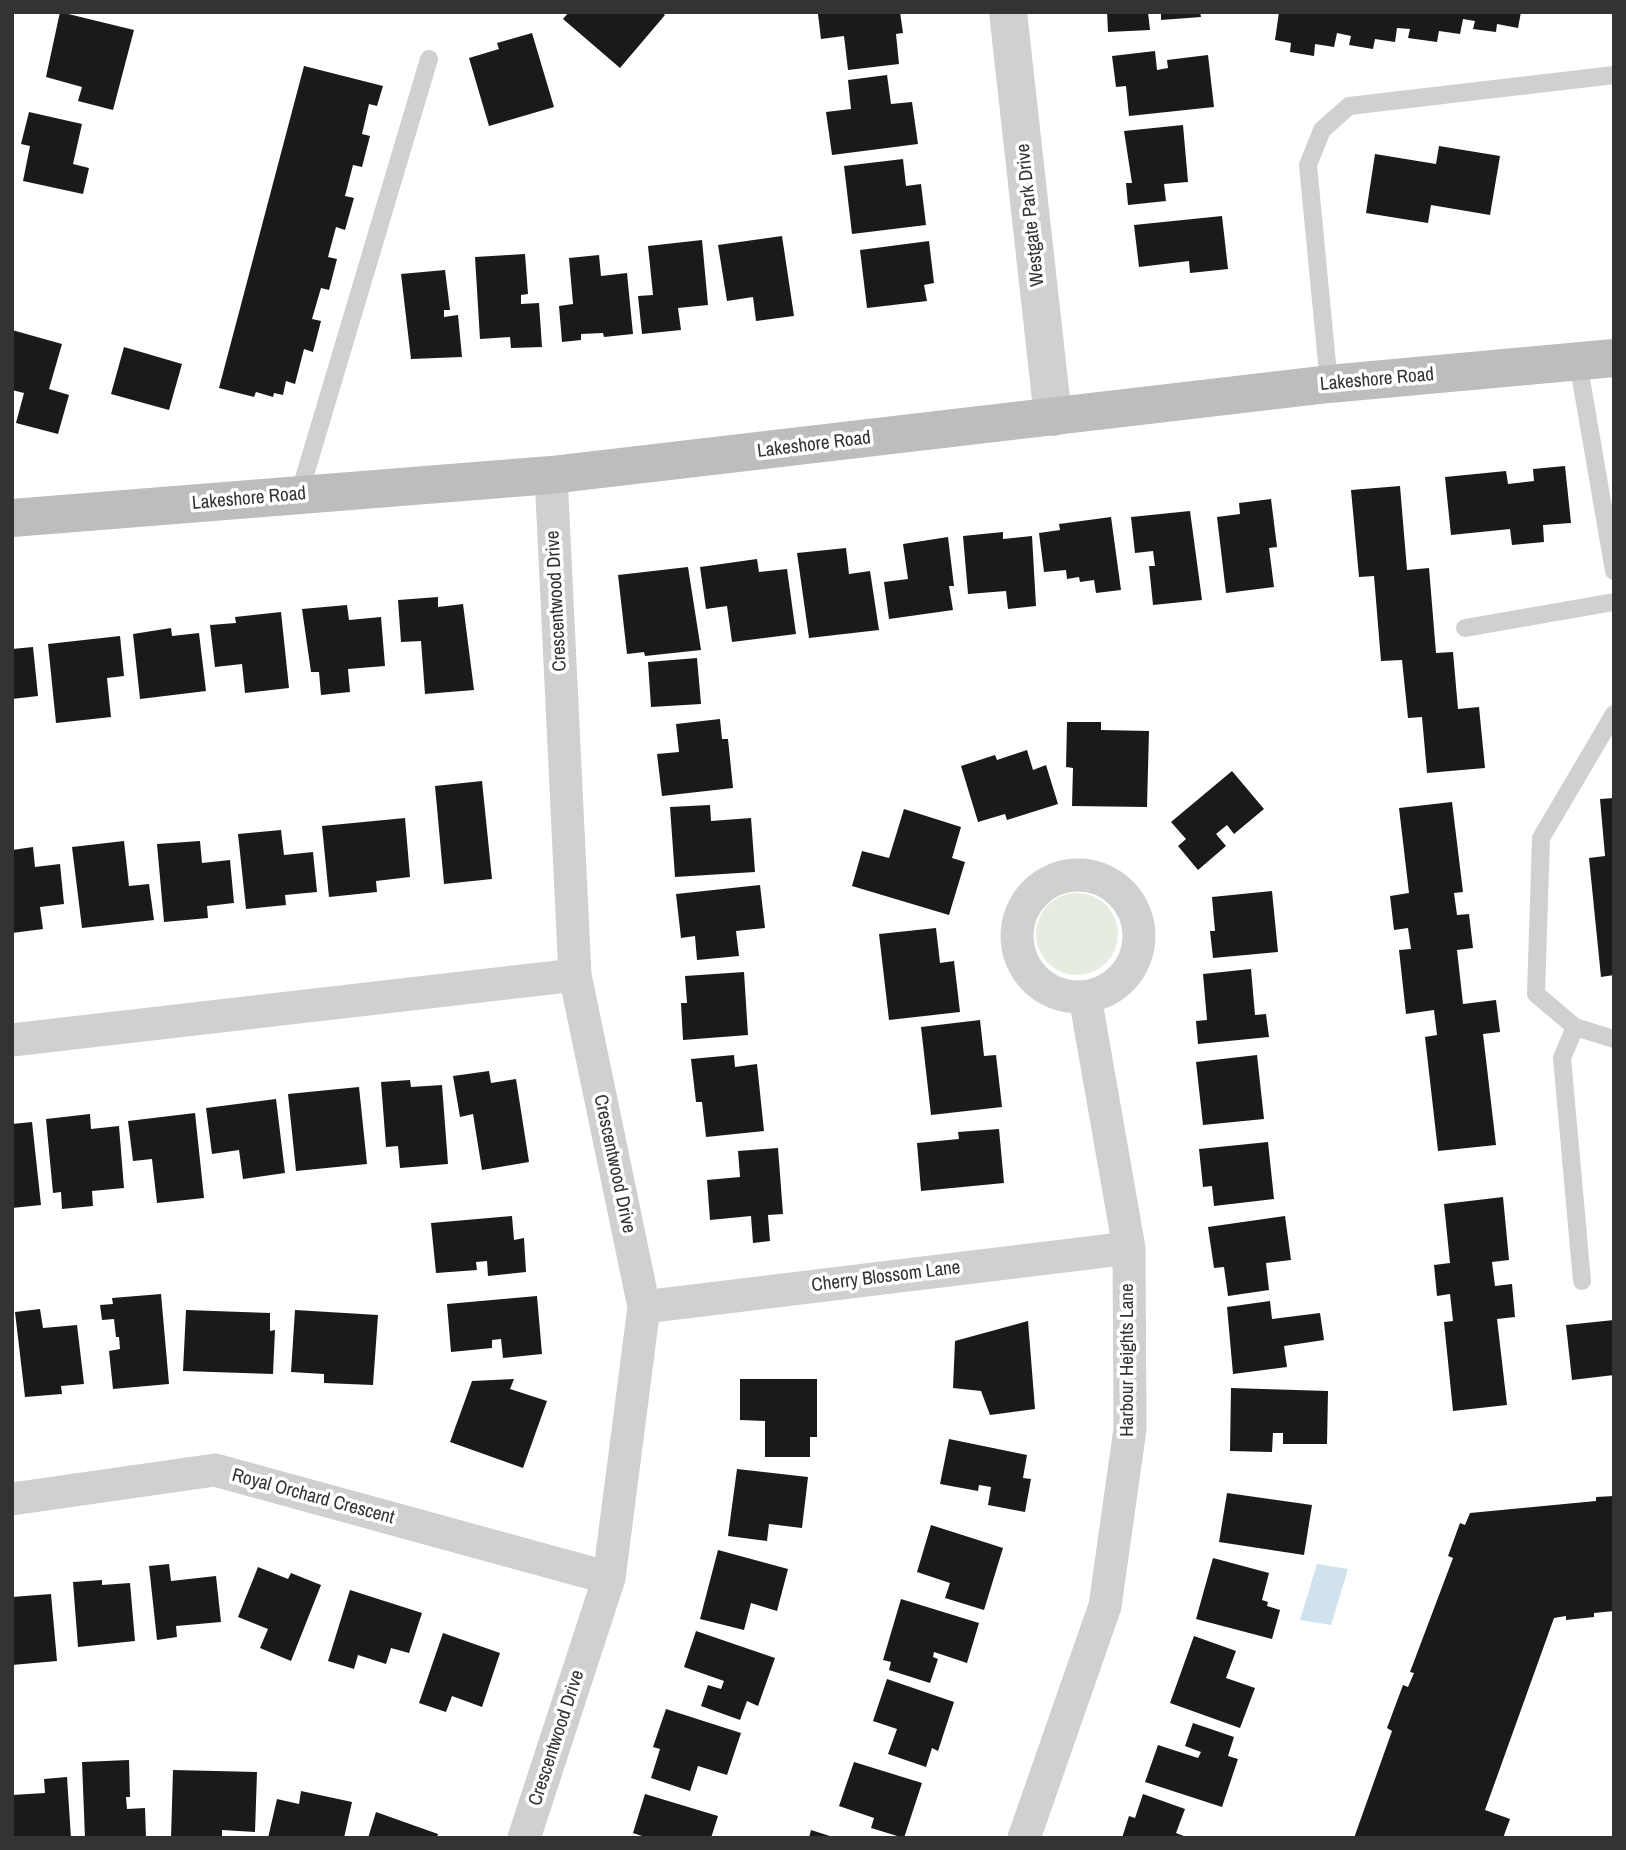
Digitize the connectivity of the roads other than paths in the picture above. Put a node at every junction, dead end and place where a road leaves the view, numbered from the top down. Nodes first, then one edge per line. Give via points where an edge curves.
1 (1008, 12) edge
2 (429, 59) dead end
3 (1614, 75) edge
4 (1596, 360) edge
5 (1329, 384) junction
6 (1053, 417) junction
7 (551, 475) junction
8 (299, 495) junction
9 (12, 518) edge
10 (1614, 572) edge
11 (1614, 602) edge
12 (1465, 628) dead end
13 (1614, 714) edge
14 (575, 975) junction
15 (1085, 997) dead end
16 (1575, 1027) junction
17 (1614, 1039) edge
18 (12, 1040) edge
19 (1129, 1248) junction
20 (1583, 1281) dead end
21 (643, 1307) junction
22 (12, 1499) edge
23 (609, 1578) junction
24 (524, 1838) edge
25 (1024, 1838) edge

1 - 6 street, Westgate Park Drive
2 - 8 lane
3 - 5 lane via 1349,106 1322,130 1308,165
4 - 5 main road, Lakeshore Road
4 - 10 lane
5 - 6 main road, Lakeshore Road
6 - 7 main road, Lakeshore Road
7 - 8 main road, Lakeshore Road
7 - 14 street, Crescentwood Drive
8 - 9 main road, Lakeshore Road
11 - 12 lane
13 - 16 lane via 1541,838 1536,993
14 - 18 street
14 - 21 street, Crescentwood Drive
15 - 19 street, Harbour Heights Lane
16 - 17 lane
16 - 20 lane via 1562,1058
19 - 21 street, Cherry Blossom Lane
19 - 25 street, Harbour Heights Lane via 1130,1429 1105,1606
21 - 23 street, Crescentwood Drive
22 - 23 street, Royal Orchard Crescent via 215,1470
23 - 24 street, Crescentwood Drive

